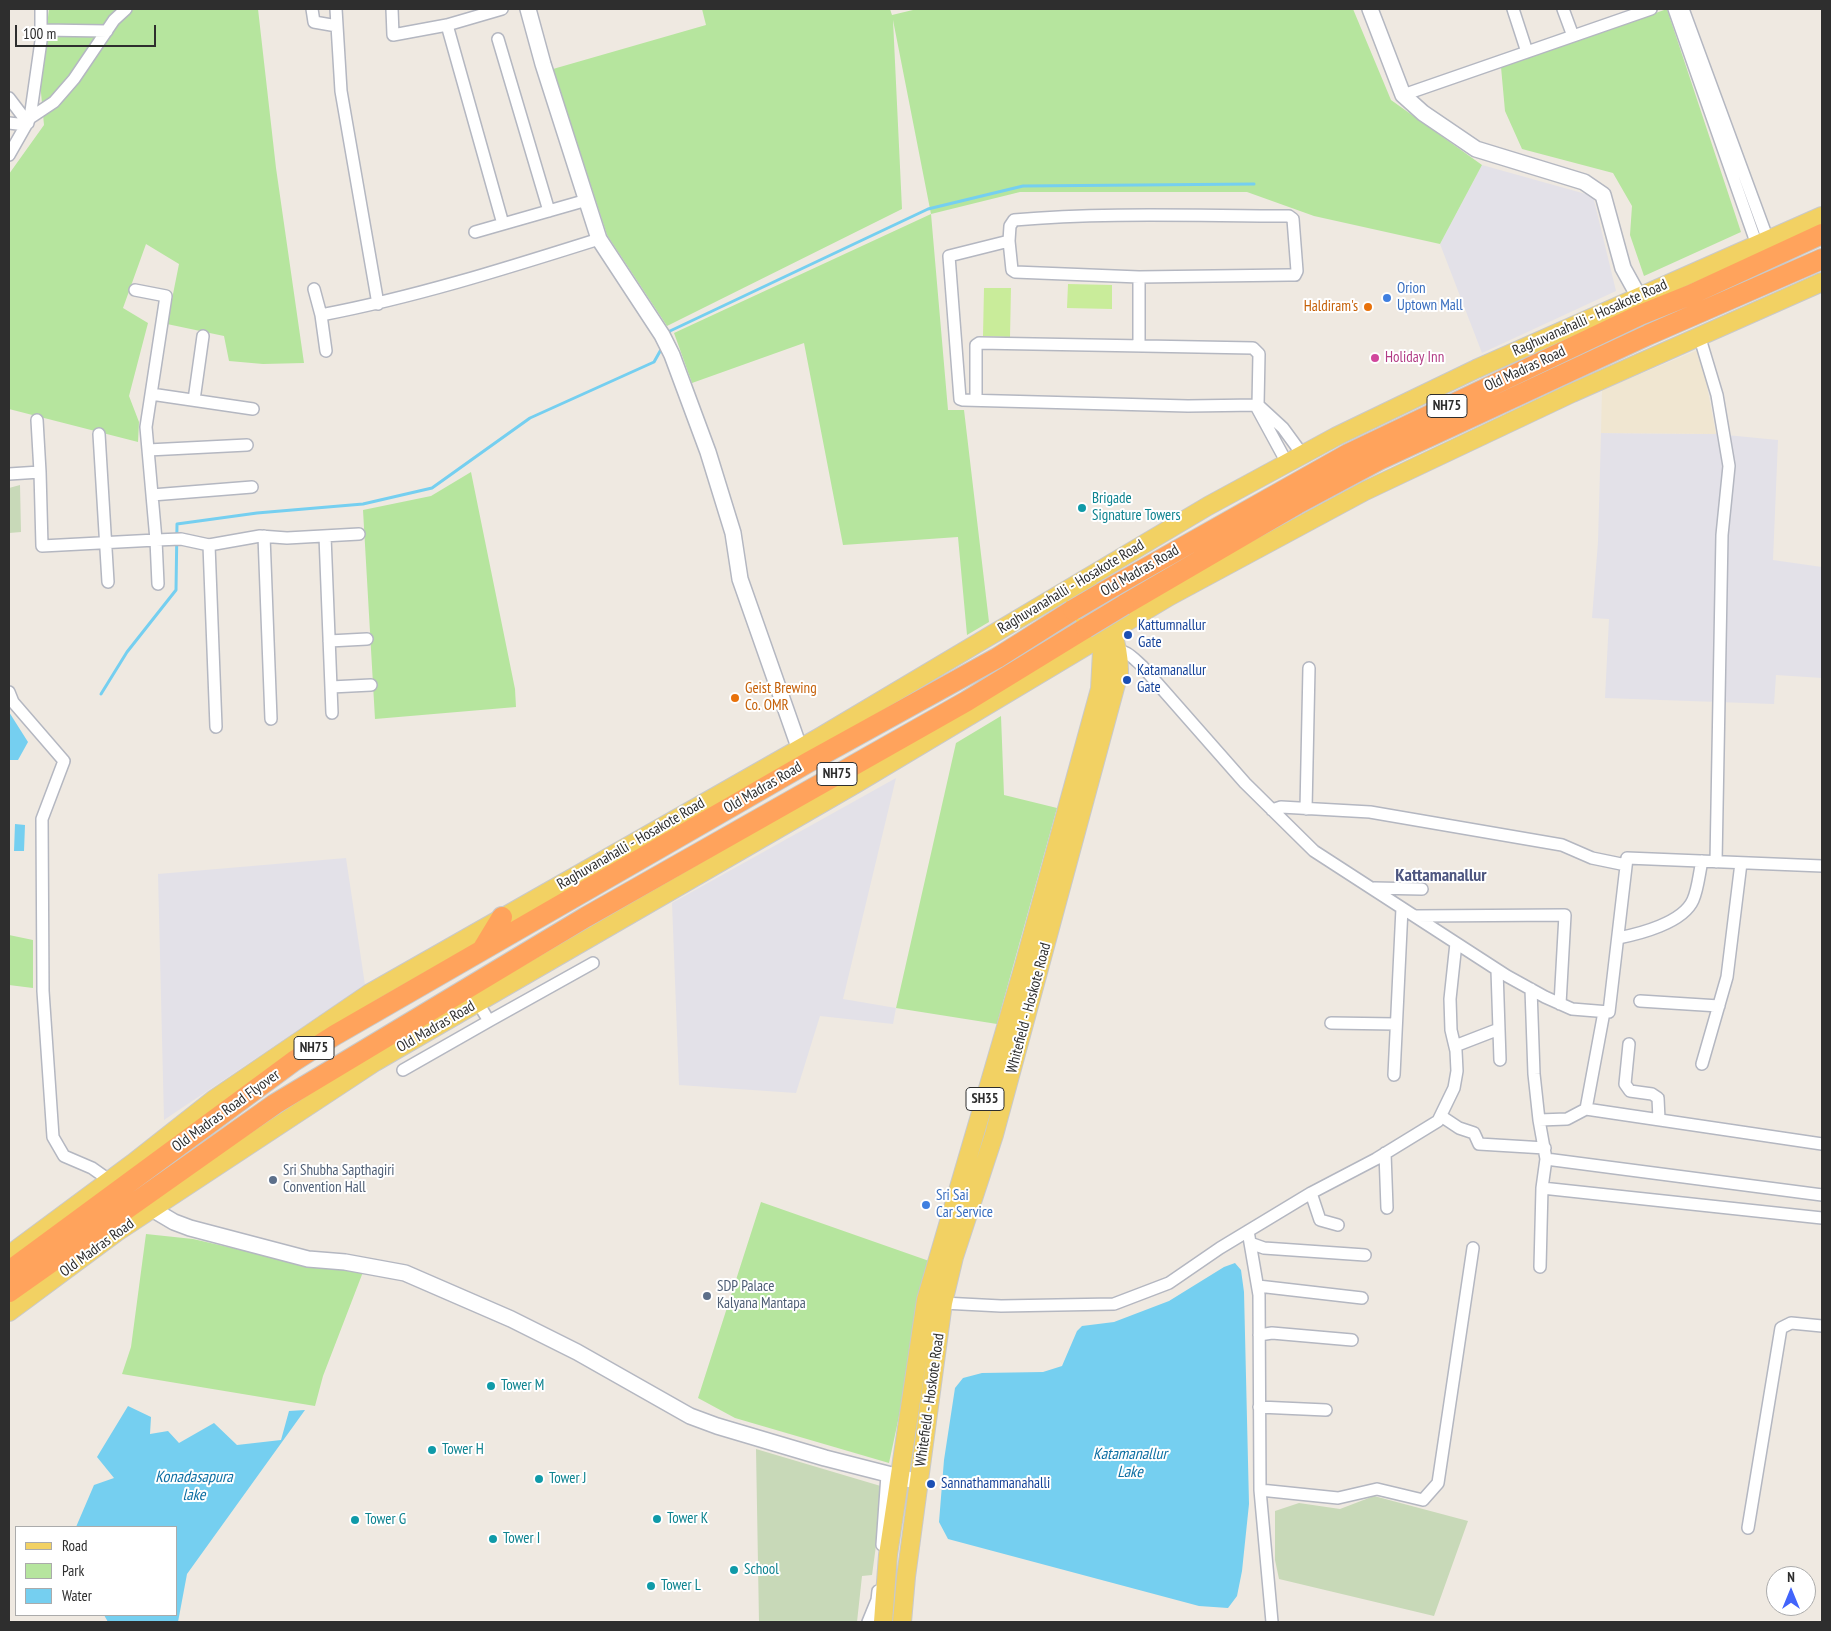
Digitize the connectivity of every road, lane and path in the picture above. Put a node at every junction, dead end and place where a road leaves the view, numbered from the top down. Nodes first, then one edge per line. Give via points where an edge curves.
1 (41, 9) edge
2 (126, 9) edge
3 (312, 9) edge
4 (336, 9) edge
5 (392, 9) edge
6 (502, 9) edge
7 (528, 9) edge
8 (1370, 9) edge
9 (1513, 9) edge
10 (1563, 9) edge
11 (1613, 9) edge
12 (1651, 9) edge
13 (1674, 9) edge
14 (1683, 9) edge
15 (1617, 20) junction
16 (447, 25) junction
17 (337, 26) junction
18 (42, 30) junction
19 (107, 31) junction
20 (1573, 36) junction
21 (498, 39) dead end
22 (1528, 52) junction
23 (1403, 95) junction
24 (9, 98) edge
25 (28, 122) junction
26 (9, 123) edge
27 (9, 155) edge
28 (587, 200) junction
29 (549, 210) junction
30 (1822, 216) edge
31 (503, 224) junction
32 (475, 232) dead end
33 (1822, 234) edge
34 (600, 238) junction
35 (1009, 241) junction
36 (1763, 243) junction
37 (1822, 259) edge
38 (1139, 277) junction
39 (1822, 282) edge
40 (314, 289) dead end
41 (135, 290) dead end
42 (1639, 297) junction
43 (378, 304) junction
44 (321, 315) junction
45 (1699, 335) junction
46 (203, 336) dead end
47 (1139, 346) junction
48 (326, 351) dead end
49 (151, 394) junction
50 (194, 400) junction
51 (976, 400) junction
52 (1257, 405) junction
53 (252, 409) dead end
54 (37, 420) dead end
55 (99, 434) dead end
56 (248, 445) dead end
57 (148, 450) junction
58 (1294, 458) junction
59 (40, 472) junction
60 (9, 474) edge
61 (252, 487) dead end
62 (152, 495) junction
63 (359, 534) dead end
64 (264, 536) junction
65 (325, 536) junction
66 (156, 540) junction
67 (106, 543) junction
68 (209, 545) junction
69 (108, 582) dead end
70 (158, 584) dead end
71 (1076, 584) junction
72 (1113, 630) junction
73 (367, 639) dead end
74 (329, 641) junction
75 (1101, 642) junction
76 (1309, 668) dead end
77 (371, 686) dead end
78 (331, 687) junction
79 (9, 692) edge
80 (332, 714) dead end
81 (271, 719) dead end
82 (216, 727) dead end
83 (799, 747) junction
84 (1306, 809) junction
85 (1272, 810) junction
86 (1702, 861) junction
87 (1716, 862) junction
88 (1741, 863) junction
89 (1626, 865) junction
90 (1822, 866) edge
91 (1371, 888) junction
92 (1422, 890) dead end
93 (1402, 908) junction
94 (1416, 916) junction
95 (502, 917) junction
96 (1618, 938) junction
97 (1456, 943) junction
98 (481, 952) junction
99 (593, 963) dead end
100 (1498, 970) junction
101 (1531, 989) junction
102 (1640, 1001) dead end
103 (478, 1003) junction
104 (1560, 1004) junction
105 (1719, 1006) junction
106 (1604, 1012) junction
107 (489, 1021) junction
108 (1331, 1023) dead end
109 (1395, 1024) junction
110 (1499, 1029) junction
111 (1629, 1044) dead end
112 (1455, 1046) junction
113 (1500, 1060) dead end
114 (1702, 1064) dead end
115 (403, 1070) dead end
116 (345, 1072) junction
117 (1394, 1075) dead end
118 (1586, 1109) junction
119 (1441, 1116) junction
120 (1539, 1120) junction
121 (1659, 1120) junction
122 (1822, 1144) edge
123 (1385, 1153) junction
124 (1546, 1153) junction
125 (1542, 1188) junction
126 (1311, 1193) junction
127 (131, 1195) junction
128 (1822, 1195) edge
129 (1387, 1208) dead end
130 (1822, 1218) edge
131 (1338, 1224) dead end
132 (1248, 1231) junction
133 (953, 1234) junction
134 (1250, 1243) junction
135 (1473, 1248) dead end
136 (9, 1254) edge
137 (1364, 1255) dead end
138 (1540, 1267) dead end
139 (9, 1271) edge
140 (1258, 1286) junction
141 (9, 1292) edge
142 (1362, 1298) dead end
143 (944, 1303) junction
144 (9, 1312) edge
145 (1822, 1326) edge
146 (1260, 1334) junction
147 (1352, 1340) dead end
148 (1260, 1407) junction
149 (1326, 1410) dead end
150 (893, 1476) junction
151 (919, 1482) junction
152 (1260, 1490) junction
153 (1748, 1528) dead end
154 (868, 1622) edge
155 (883, 1622) edge
156 (902, 1622) edge
157 (1272, 1622) edge

1 - 18 street
2 - 19 street
3 - 17 street via 314,22
4 - 17 street
5 - 16 street via 393,35
6 - 16 street
7 - 28 main road
8 - 23 main road
9 - 22 street
10 - 20 street
11 - 15 street
12 - 15 street
13 - 36 street
14 - 36 street
15 - 20 street
16 - 31 street
17 - 43 street via 341,91
18 - 19 street
18 - 25 street
19 - 25 street via 74,79 54,102
20 - 22 street
21 - 29 street
22 - 23 street
23 - 42 main road via 1423,113 1476,149 1584,182 1603,196 1623,268
24 - 25 street
25 - 26 street
25 - 27 street
28 - 29 street
28 - 34 main road
29 - 31 street
30 - 36 main road, Raghuvanahalli - Hosakote Road
31 - 32 street
33 - 98 highway, Old Madras Road / NH75, bridge via 1640,315 1363,447 1114,586 997,658
34 - 43 street via 479,277
34 - 83 main road via 672,355 708,452 733,533 740,579
35 - 38 street via 1012,270 1015,272
35 - 38 street via 1010,226 1014,220 1049,217 1186,215 1289,216 1294,219 1295,275
35 - 51 street via 949,256 960,399
36 - 42 main road, Raghuvanahalli - Hosakote Road
37 - 75 highway, NH75, bridge via 1648,335 1379,460 1297,504 1124,606
38 - 47 street
39 - 45 main road, Old Madras Road
40 - 44 street
41 - 49 street via 166,296
42 - 58 main road, Raghuvanahalli - Hosakote Road via 1476,369
43 - 44 street
44 - 48 street
45 - 72 main road, Old Madras Road via 1364,491
45 - 87 street via 1716,395 1729,466 1722,535
46 - 50 street
47 - 51 street via 980,343 976,345
47 - 52 street via 1253,348 1259,354
49 - 50 street
49 - 57 street via 146,427
50 - 53 street
51 - 52 street
52 - 58 street
52 - 58 street via 1283,428
54 - 59 street
55 - 67 street
56 - 57 street
57 - 62 street
58 - 71 main road, Raghuvanahalli - Hosakote Road
59 - 60 street
59 - 67 street via 42,546
61 - 62 street
62 - 66 street
63 - 65 street
64 - 65 street
64 - 68 street
64 - 81 street
65 - 74 street
66 - 67 street
66 - 68 street via 181,539
66 - 70 street
67 - 69 street
68 - 82 street
71 - 72 main road
71 - 75 main road
71 - 83 main road, Raghuvanahalli - Hosakote Road
72 - 75 main road, Old Madras Road
73 - 74 street
74 - 78 street
75 - 85 street via 1127,653 1142,666
75 - 103 main road, Old Madras Road
75 - 116 highway, Old Madras Road / NH75 via 967,701 586,917
75 - 133 main road, Whitefield - Hoskote Road / SH35 via 1119,673 994,1135
76 - 84 street
77 - 78 street
78 - 80 street
79 - 127 street via 64,761 42,827 43,991 53,1137 64,1156 92,1168
83 - 95 main road, Raghuvanahalli - Hosakote Road
84 - 85 street
84 - 89 street via 1370,812 1524,838 1562,845 1592,858
85 - 91 street via 1314,851
86 - 87 street
86 - 89 street via 1627,858
86 - 96 street via 1690,906 1654,930
87 - 88 street
88 - 90 street
88 - 105 street via 1727,977
89 - 96 street
91 - 92 street
91 - 93 street
93 - 94 street
93 - 109 street
94 - 97 street
94 - 104 street via 1565,916
95 - 98 highway
95 - 127 main road, Raghuvanahalli - Hosakote Road via 370,993 213,1100
96 - 106 street via 1609,1012
97 - 100 street
97 - 112 street via 1450,999
98 - 127 highway, Old Madras Road Flyover / NH75 via 294,1061 158,1160
99 - 107 street
100 - 101 street
100 - 110 street
101 - 104 street
101 - 120 street
102 - 105 street
103 - 107 street
103 - 116 main road, Old Madras Road
104 - 106 street via 1572,1009
105 - 114 street
106 - 118 street
107 - 115 street
108 - 109 street
109 - 117 street
110 - 112 street
110 - 113 street
111 - 121 street via 1626,1084 1630,1092 1652,1094 1658,1098
112 - 119 street via 1457,1071 1454,1088
116 - 127 highway, Old Madras Road Flyover / NH75 via 275,1104
118 - 120 street via 1567,1119
118 - 121 street
119 - 123 street via 1438,1121
119 - 124 street via 1474,1133 1479,1144
120 - 124 street
121 - 122 street
123 - 126 street
123 - 129 street
124 - 125 street
124 - 128 street
125 - 130 street
125 - 138 street
126 - 131 street via 1320,1220
126 - 132 street
127 - 136 main road
127 - 139 highway, Old Madras Road Flyover / NH75
127 - 141 highway, Old Madras Road Flyover / NH75
127 - 144 main road, Old Madras Road
127 - 150 main road via 174,1222 190,1228 308,1259 405,1273 526,1326 690,1416
132 - 134 street
132 - 143 street via 1169,1283 1114,1304 1000,1306
133 - 143 main road, Whitefield - Hoskote Road / SH35
133 - 150 main road, Whitefield - Hoskote Road / SH35 via 926,1300
134 - 137 street via 1264,1248
134 - 140 street
135 - 152 street via 1438,1484 1424,1500 1377,1489 1338,1498
140 - 142 street
140 - 146 street
143 - 151 main road, Whitefield - Hoskote Road / SH35
145 - 153 street via 1791,1322 1781,1328
146 - 147 street
146 - 148 street
148 - 149 street
148 - 152 street
150 - 151 main road
150 - 154 street via 877,1600
150 - 155 main road, Whitefield - Hoskote Road / SH35
151 - 156 main road, Whitefield - Hoskote Road / SH35
152 - 157 street

